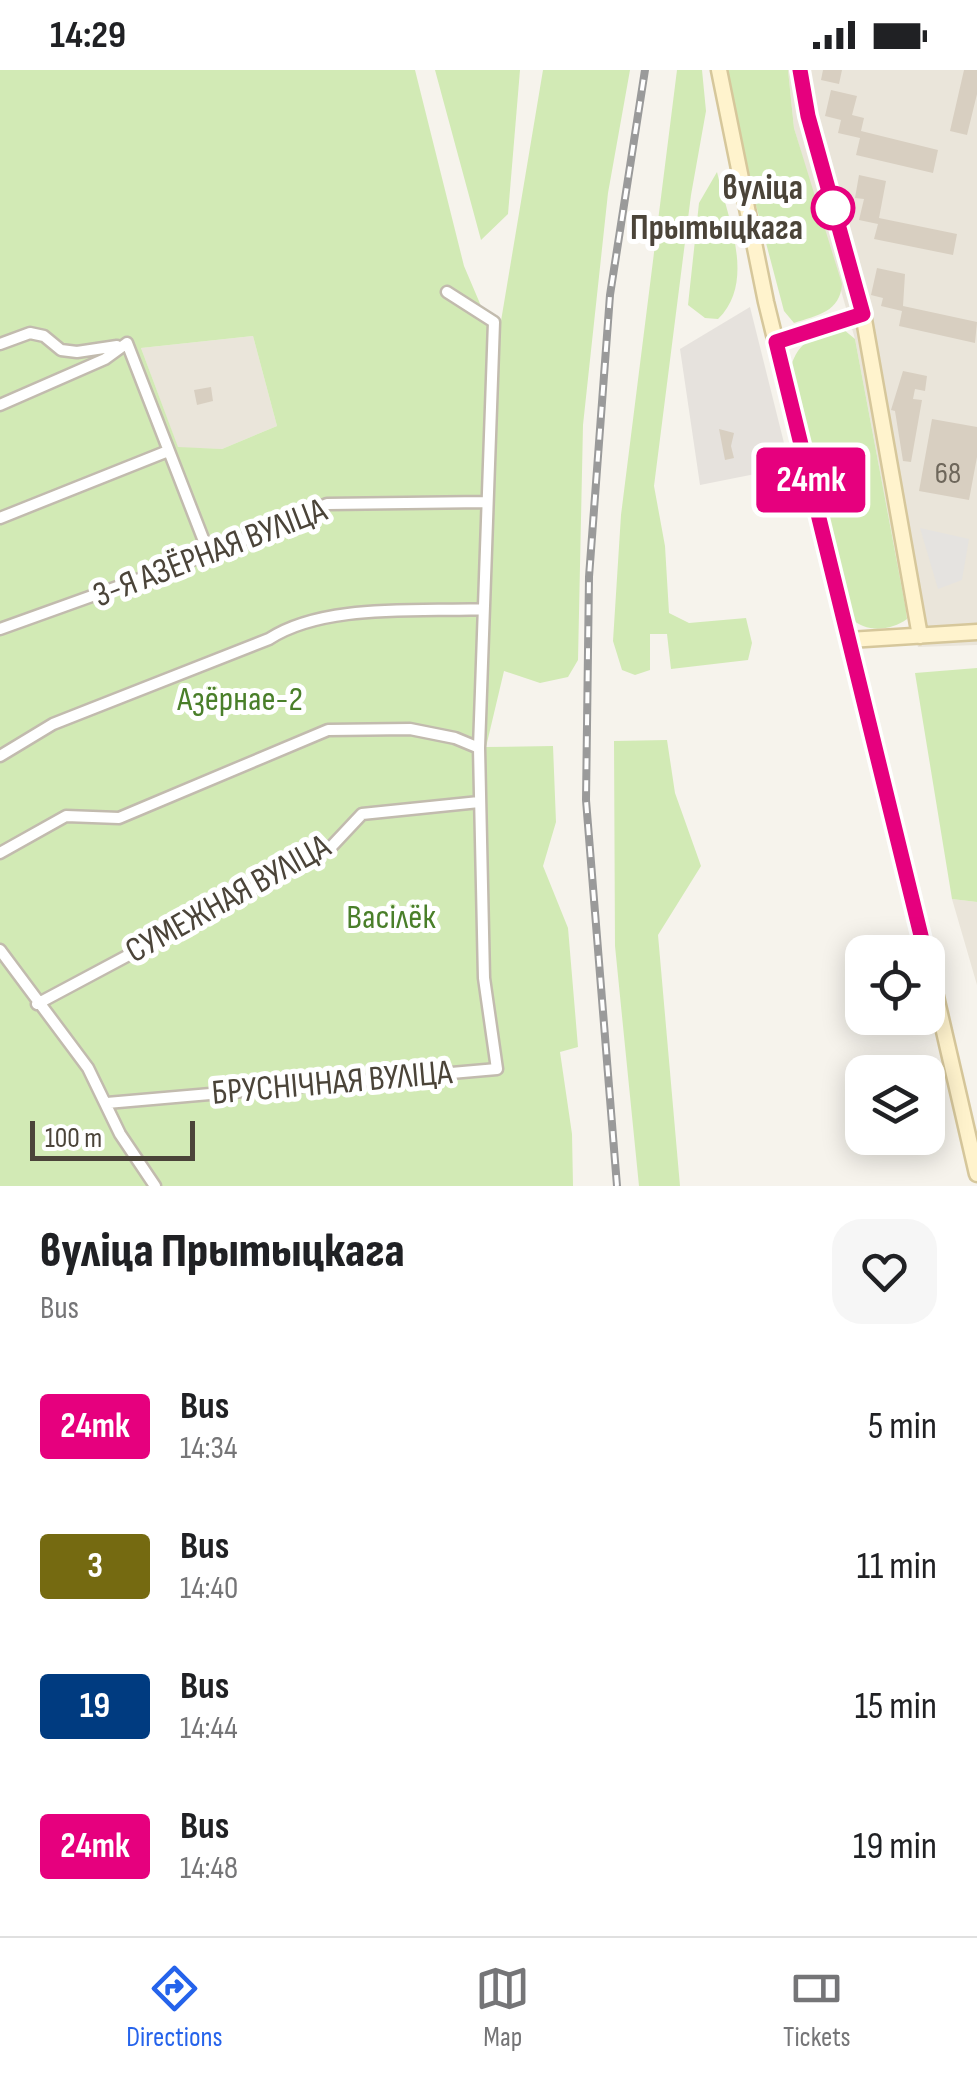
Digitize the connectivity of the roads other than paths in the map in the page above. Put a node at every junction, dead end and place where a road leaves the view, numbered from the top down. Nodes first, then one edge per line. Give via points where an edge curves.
1 (719, 70) edge
2 (800, 70) edge
3 (446, 292) dead end
4 (863, 314) junction
5 (776, 342) junction
6 (127, 343) junction
7 (0, 344) edge
8 (0, 405) edge
9 (168, 452) junction
10 (485, 502) junction
11 (0, 518) edge
12 (209, 554) junction
13 (483, 609) junction
14 (0, 629) edge
15 (977, 632) edge
16 (920, 636) junction
17 (849, 640) junction
18 (479, 748) junction
19 (0, 756) edge
20 (479, 802) junction
21 (0, 853) edge
22 (921, 935) edge
23 (0, 950) edge
24 (37, 1004) junction
25 (945, 1035) edge
26 (107, 1104) junction
27 (977, 1174) edge
28 (155, 1186) edge

1 - 5 main road
2 - 4 main road
3 - 10 street via 494,322
4 - 5 street
4 - 16 main road
5 - 17 main road
6 - 7 street via 77,352 30,333
6 - 8 street
6 - 9 street
9 - 11 street
9 - 12 street
10 - 12 street, 3-Я АЗЁРНАЯ ВУЛІЦА via 327,504
10 - 13 street
12 - 14 street, 3-Я АЗЁРНАЯ ВУЛІЦА
13 - 18 street
13 - 19 street via 293,624 269,640 53,724
15 - 16 main road
16 - 17 main road
17 - 22 main road
18 - 20 street
18 - 21 street via 410,730 328,730 120,818 66,816
20 - 24 street, СУМЕЖНАЯ ВУЛІЦА via 362,814 331,848
20 - 26 street, БРУСНІЧНАЯ ВУЛІЦА via 484,978 497,1068
23 - 24 street
24 - 26 street via 88,1068
25 - 27 main road
26 - 28 street

